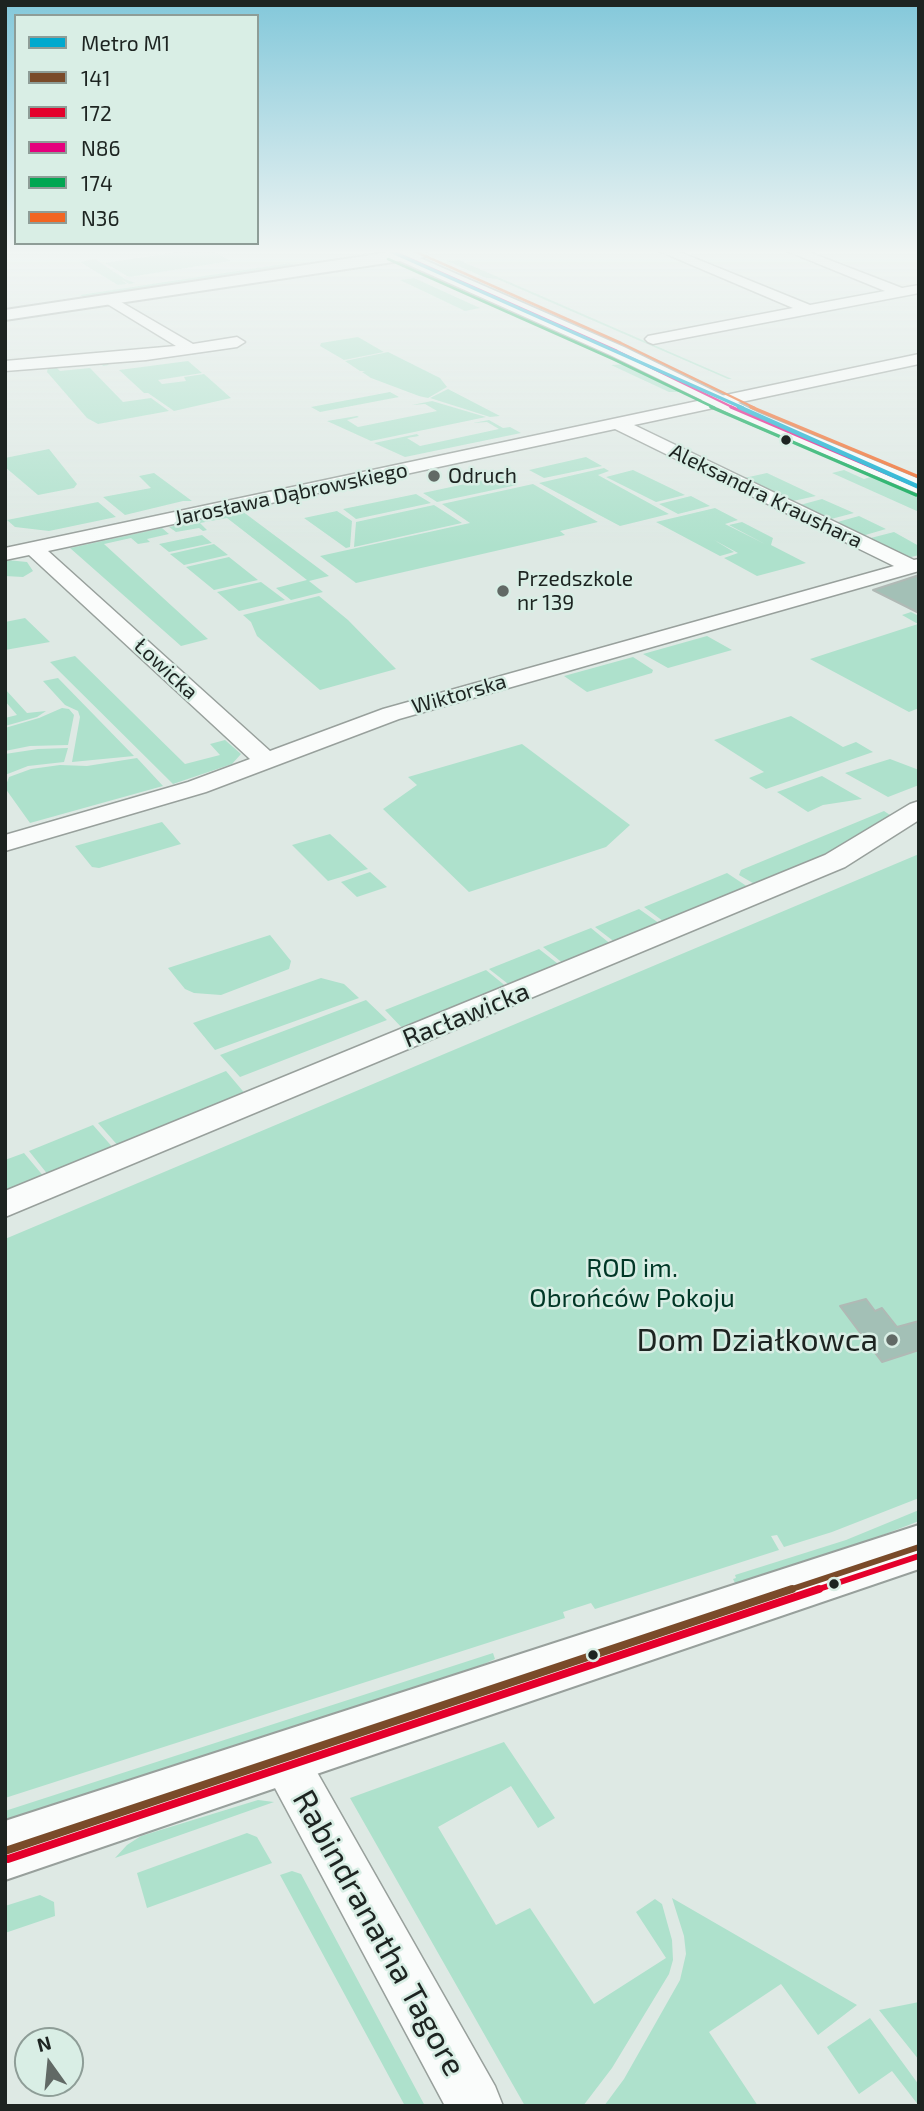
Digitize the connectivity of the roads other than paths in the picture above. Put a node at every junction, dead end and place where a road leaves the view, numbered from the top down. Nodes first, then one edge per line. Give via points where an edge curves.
1 (184, 350) edge
2 (615, 350) edge
3 (919, 359) edge
4 (5, 366) edge
5 (731, 400) junction
6 (620, 425) junction
7 (919, 474) edge
8 (919, 487) edge
9 (33, 548) junction
10 (5, 554) edge
11 (915, 566) edge
12 (267, 761) junction
13 (919, 809) edge
14 (5, 843) edge
15 (5, 1205) edge
16 (919, 1547) edge
17 (284, 1760) junction
18 (5, 1851) edge
19 (475, 2106) edge

1 - 4 street
2 - 5 main road
3 - 5 street, Jarosława Dąbrowskiego
5 - 6 street, Jarosława Dąbrowskiego
5 - 7 main road
5 - 8 main road
6 - 9 street, Jarosława Dąbrowskiego
6 - 11 street, Aleksandra Kraushara
9 - 10 street, Jarosława Dąbrowskiego
9 - 12 street, Łowicka
11 - 12 street, Wiktorska via 391,714
12 - 14 street, Wiktorska via 197,787
13 - 15 street, Racławicka via 822,866
16 - 17 main road
17 - 18 main road
17 - 19 street, Rabindranatha Tagore

